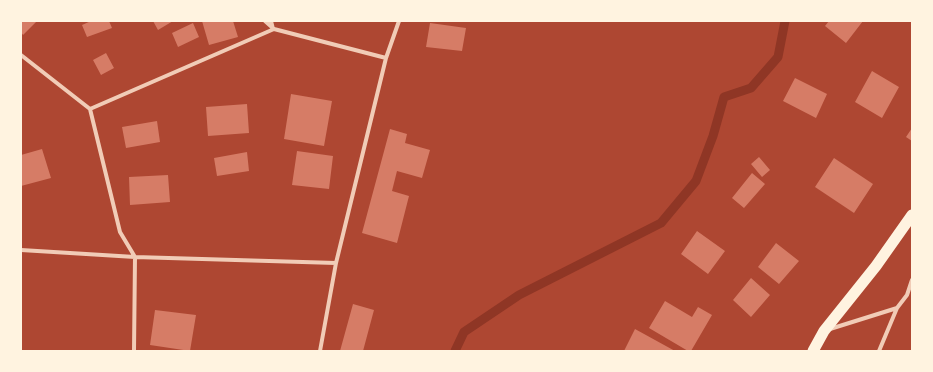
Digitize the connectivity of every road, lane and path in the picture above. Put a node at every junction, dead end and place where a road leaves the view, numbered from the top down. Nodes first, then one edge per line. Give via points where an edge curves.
1 (264, 21) edge
2 (271, 21) edge
3 (399, 21) edge
4 (274, 29) junction
5 (21, 55) edge
6 (386, 58) junction
7 (90, 109) junction
8 (912, 215) edge
9 (21, 250) edge
10 (135, 257) junction
11 (336, 264) junction
12 (912, 280) edge
13 (896, 308) junction
14 (824, 331) junction
15 (134, 351) edge
16 (320, 351) edge
17 (813, 351) edge
18 (879, 351) edge

1 - 4 street
2 - 4 street
3 - 6 street
4 - 6 street
4 - 7 street
5 - 7 street
6 - 11 street
7 - 10 street via 120,232
8 - 14 highway via 876,266
9 - 10 street
10 - 11 street
10 - 15 street
11 - 16 street
12 - 13 street via 907,295
13 - 14 street
13 - 18 street
14 - 17 highway

